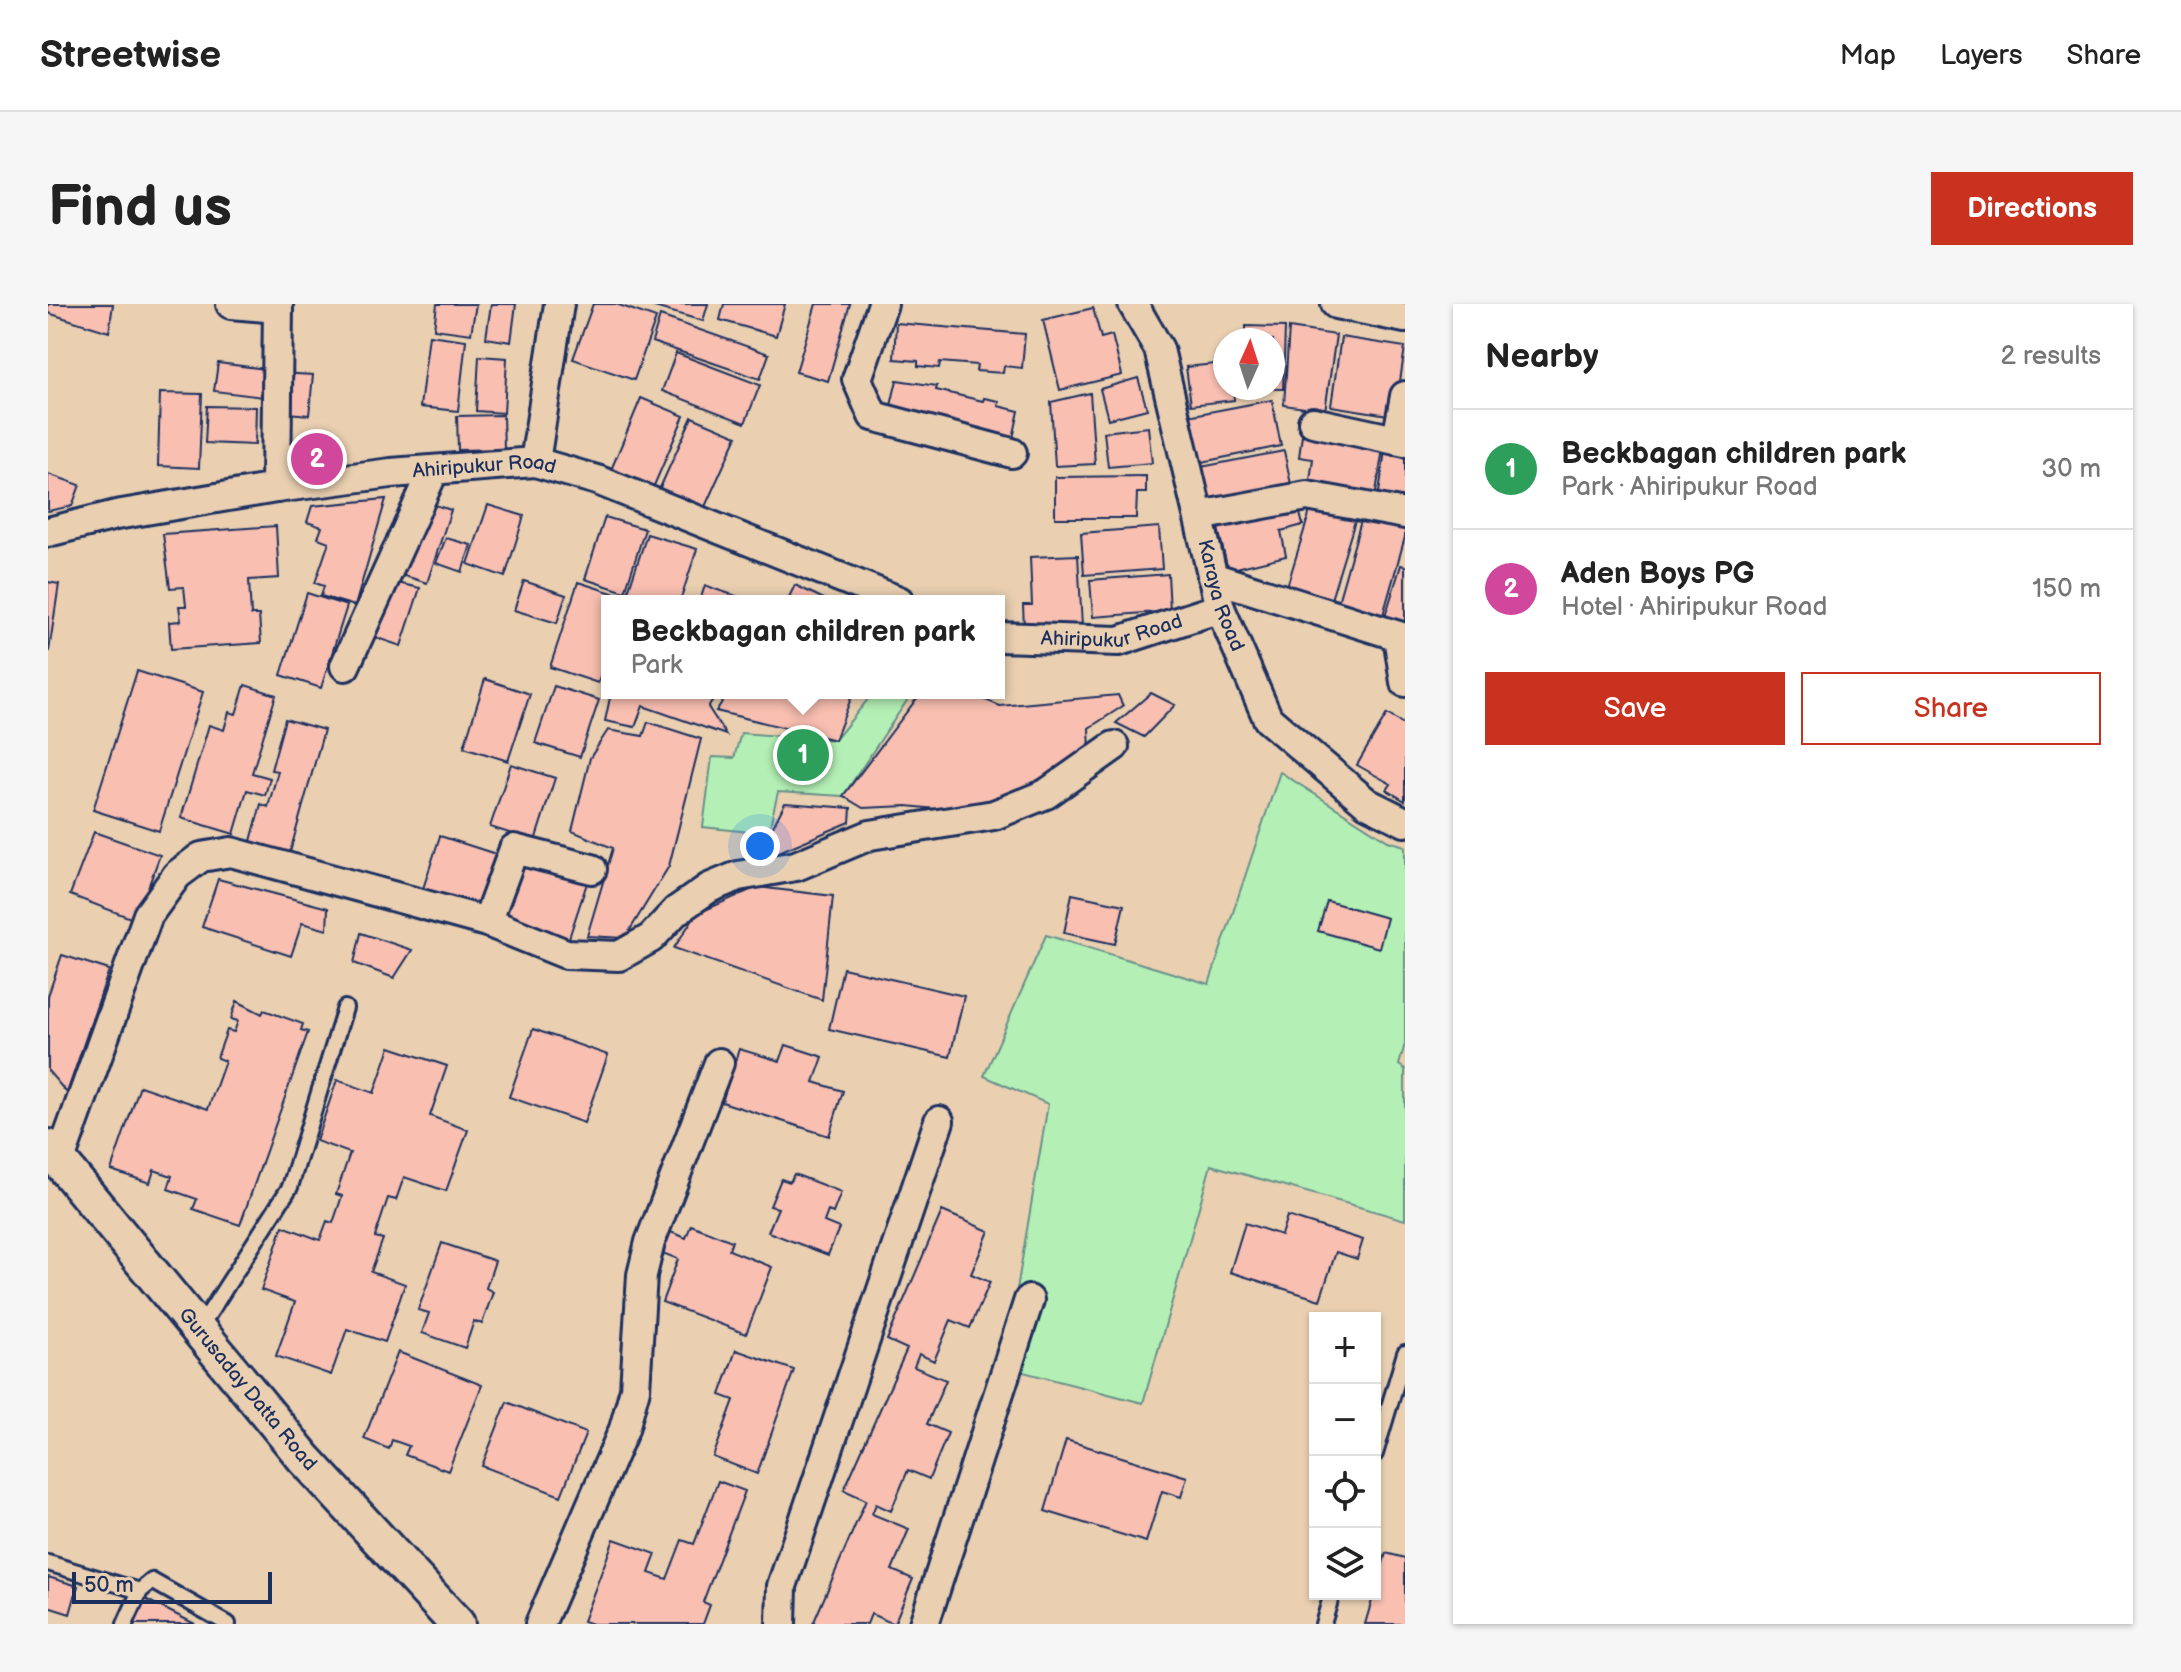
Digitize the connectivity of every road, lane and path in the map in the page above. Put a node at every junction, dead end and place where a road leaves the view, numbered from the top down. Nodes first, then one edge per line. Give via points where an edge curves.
1 (231, 304) edge
2 (559, 304) edge
3 (883, 304) edge
4 (1133, 304) edge
5 (1336, 304) edge
6 (278, 306) edge
7 (1405, 318) edge
8 (1405, 396) edge
9 (1313, 422) dead end
10 (1401, 441) edge
11 (1012, 453) dead end
12 (535, 462) junction
13 (433, 472) junction
14 (276, 488) junction
15 (1405, 514) edge
16 (1199, 516) junction
17 (48, 532) edge
18 (1212, 577) junction
19 (884, 595) edge
20 (1220, 608) junction
21 (1005, 637) edge
22 (1401, 637) edge
23 (345, 666) dead end
24 (1405, 682) edge
25 (1114, 746) dead end
26 (1405, 822) edge
27 (592, 869) dead end
28 (487, 922) junction
29 (345, 1008) dead end
30 (719, 1063) dead end
31 (939, 1121) dead end
32 (54, 1154) edge
33 (1029, 1300) dead end
34 (199, 1330) junction
35 (1405, 1353) edge
36 (1381, 1434) edge
37 (48, 1563) edge
38 (140, 1591) junction
39 (1330, 1600) edge
40 (125, 1624) edge
41 (228, 1624) edge
42 (457, 1624) edge
43 (540, 1624) edge
44 (781, 1624) edge
45 (924, 1624) edge
46 (1323, 1624) edge

1 - 6 street
2 - 12 street
3 - 11 street via 857,379 873,416
4 - 16 street, Karaya Road via 1159,349
5 - 7 street
6 - 14 street
8 - 10 street
9 - 10 street
12 - 13 street, Ahiripukur Road
12 - 19 street, Ahiripukur Road via 597,480
13 - 14 street, Ahiripukur Road
13 - 23 street
14 - 17 street, Ahiripukur Road
15 - 16 street via 1307,496
16 - 18 street, Karaya Road
18 - 20 street, Karaya Road
18 - 22 street
20 - 21 street, Ahiripukur Road via 1119,641
20 - 26 street, Karaya Road via 1268,719 1367,803
22 - 24 street
25 - 28 street via 1046,794 994,815 870,835 796,866 738,876 709,888 676,911 651,938 619,956 566,954
27 - 28 street via 514,849
28 - 32 street via 231,852 201,857 177,875 148,915
29 - 34 lane via 290,1187
30 - 43 street via 650,1242 642,1275 635,1389 624,1429
31 - 44 street via 782,1586
32 - 34 street, Gurusaday Datta Road
33 - 45 street
34 - 42 street, Gurusaday Datta Road via 304,1458
35 - 36 lane
37 - 38 lane
38 - 40 lane
38 - 41 lane via 152,1581
39 - 46 lane

